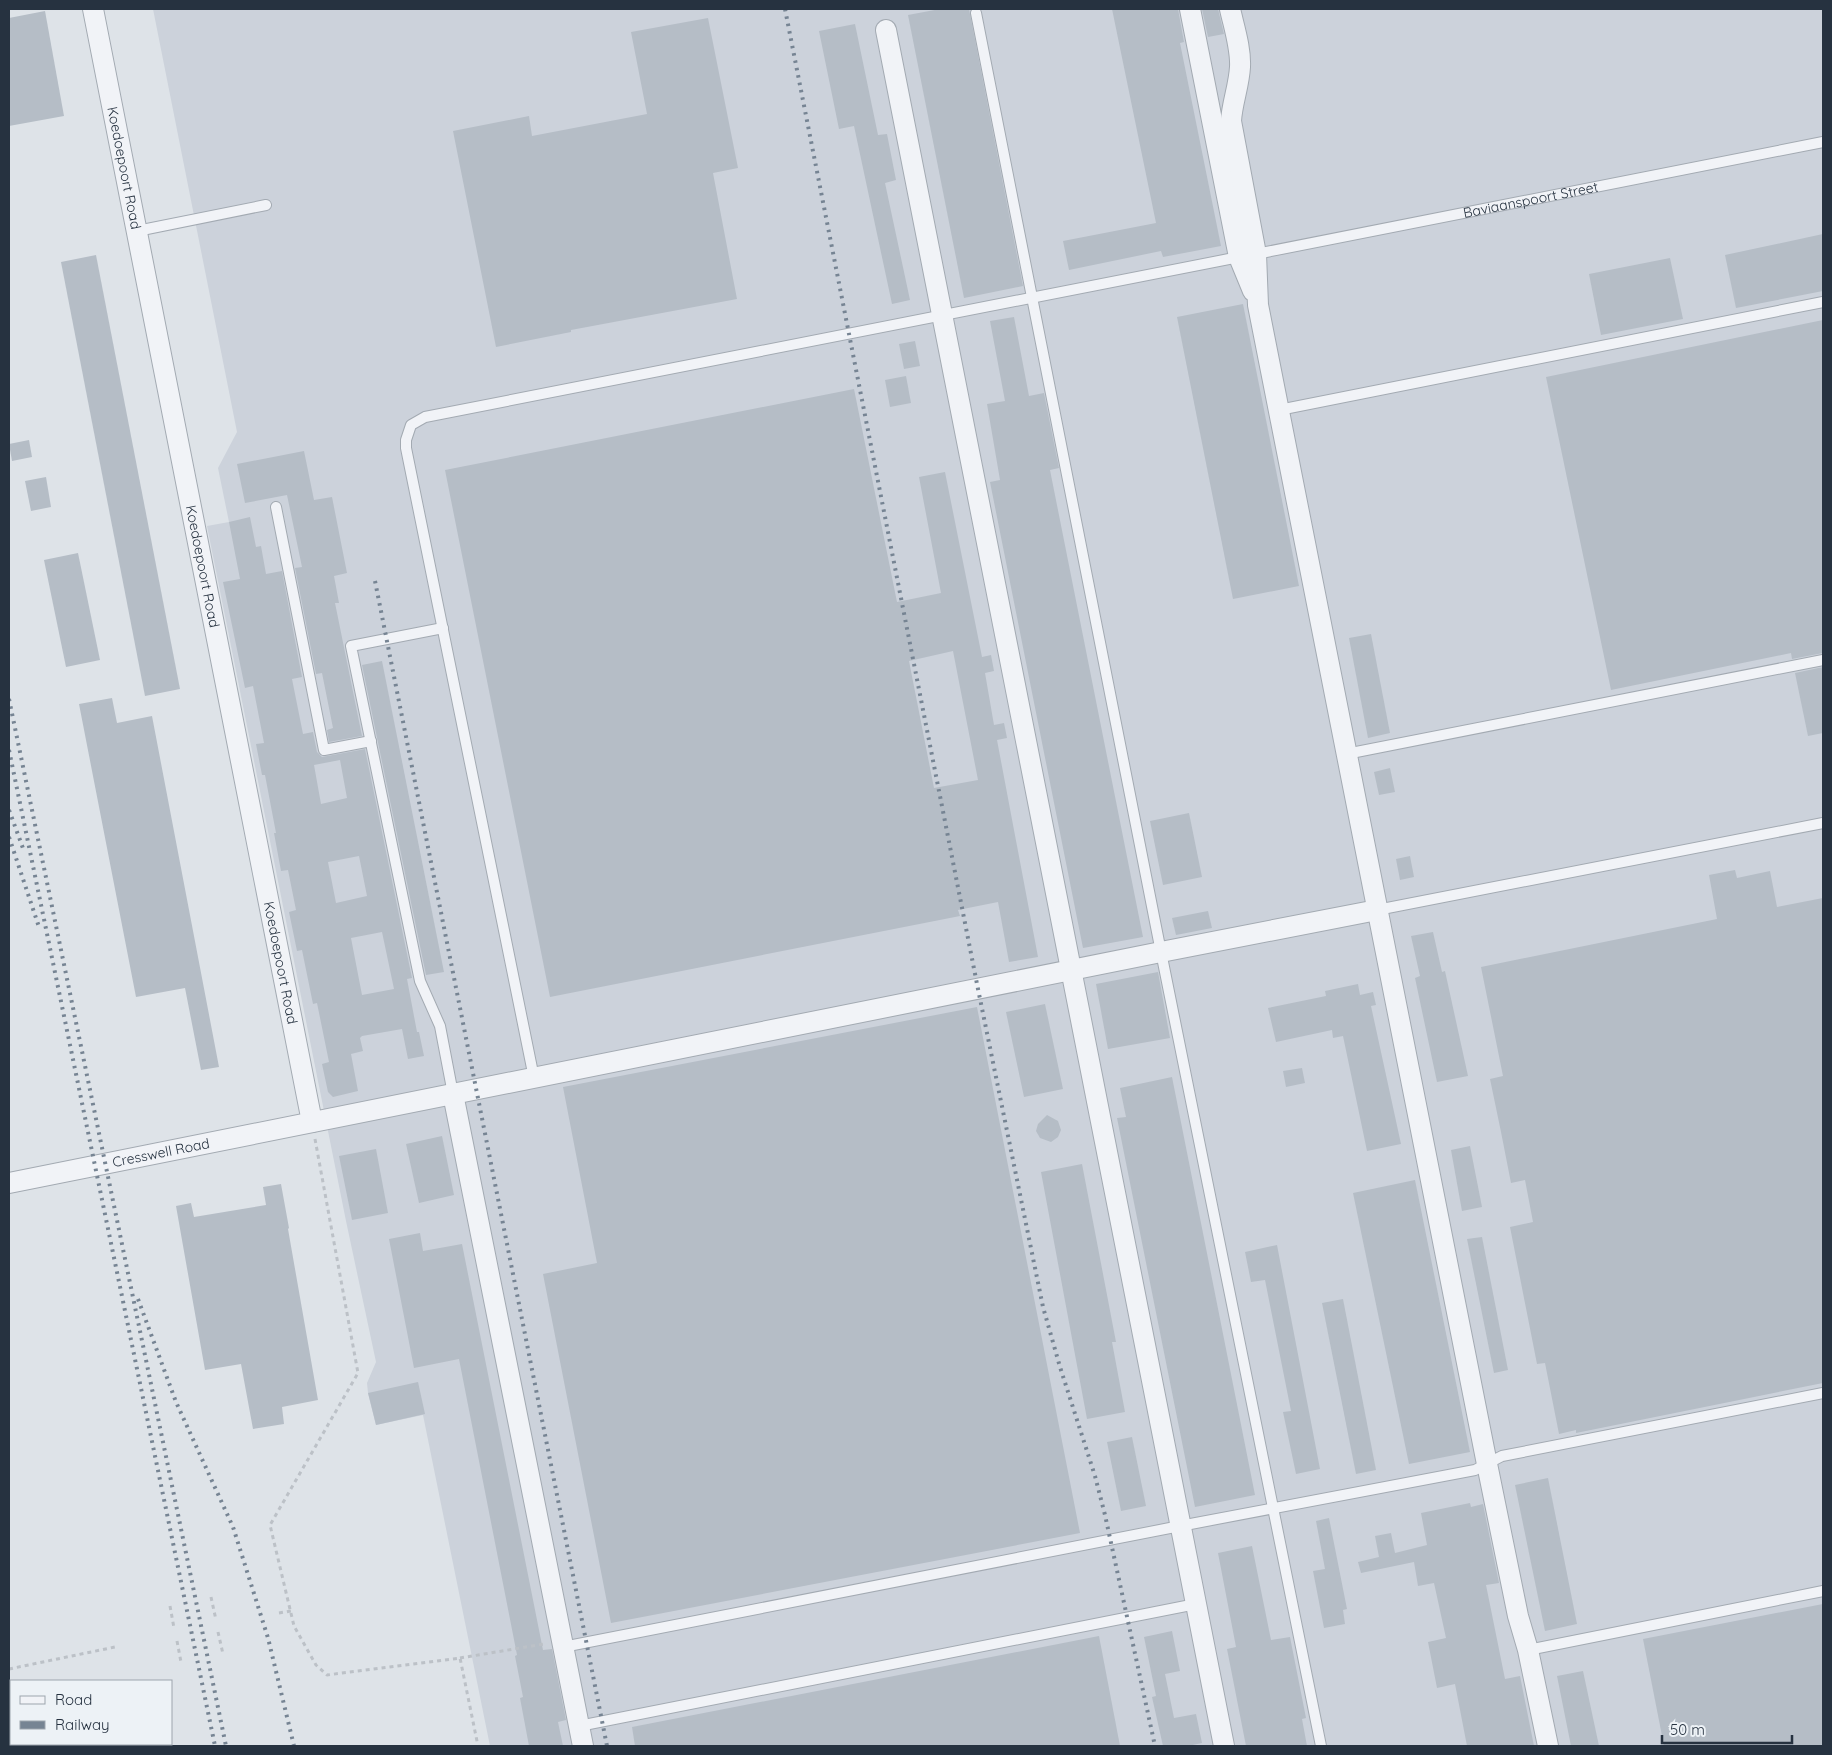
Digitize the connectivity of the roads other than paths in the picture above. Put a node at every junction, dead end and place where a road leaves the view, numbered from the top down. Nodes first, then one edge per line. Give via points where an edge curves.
1 (93, 9) edge
2 (1190, 9) edge
3 (1230, 9) edge
4 (976, 13) dead end
5 (886, 30) dead end
6 (1823, 142) edge
7 (266, 205) dead end
8 (137, 231) junction
9 (1247, 255) junction
10 (1032, 298) junction
11 (1823, 302) edge
12 (942, 316) junction
13 (1278, 410) junction
14 (276, 507) dead end
15 (443, 628) junction
16 (1823, 660) edge
17 (371, 740) junction
18 (1346, 754) junction
19 (1823, 823) edge
20 (1377, 910) junction
21 (1161, 952) junction
22 (1070, 970) junction
23 (534, 1078) junction
24 (453, 1094) junction
25 (312, 1122) junction
26 (9, 1183) edge
27 (1823, 1393) edge
28 (1487, 1464) junction
29 (1273, 1508) junction
30 (1180, 1526) junction
31 (1823, 1591) edge
32 (1196, 1604) junction
33 (562, 1644) junction
34 (1528, 1650) junction
35 (579, 1726) junction
36 (582, 1746) edge
37 (1224, 1746) edge
38 (1321, 1746) edge
39 (1548, 1746) edge

1 - 8 street, Koedoepoort Road
2 - 9 street
3 - 9 street via 1240,66 1231,121
4 - 10 lane
5 - 12 street
6 - 9 lane, Baviaanspoort Street
7 - 8 lane
8 - 25 street, Koedoepoort Road
9 - 10 lane, Baviaanspoort Street
9 - 13 street
10 - 12 lane, Baviaanspoort Street
10 - 21 lane
11 - 13 lane
12 - 15 lane, Baviaanspoort Street via 416,421 408,431 406,448
12 - 22 street
13 - 18 street
14 - 17 lane via 324,750
15 - 17 lane via 351,646
15 - 23 lane, Baviaanspoort Street
16 - 18 lane
17 - 24 lane via 420,981 440,1026
18 - 20 street
19 - 20 lane
20 - 21 street, Cresswell Road
20 - 28 street
21 - 22 street, Cresswell Road
21 - 29 lane
22 - 23 street, Cresswell Road
22 - 30 street
23 - 24 street, Cresswell Road
24 - 25 street, Cresswell Road
24 - 33 street
25 - 26 street, Cresswell Road
27 - 28 lane via 1502,1456
28 - 29 lane via 1476,1470
28 - 34 street
29 - 30 lane
29 - 38 lane
30 - 32 street
30 - 33 lane
31 - 34 lane
32 - 35 lane
32 - 37 street
33 - 35 street
34 - 39 street
35 - 36 street

